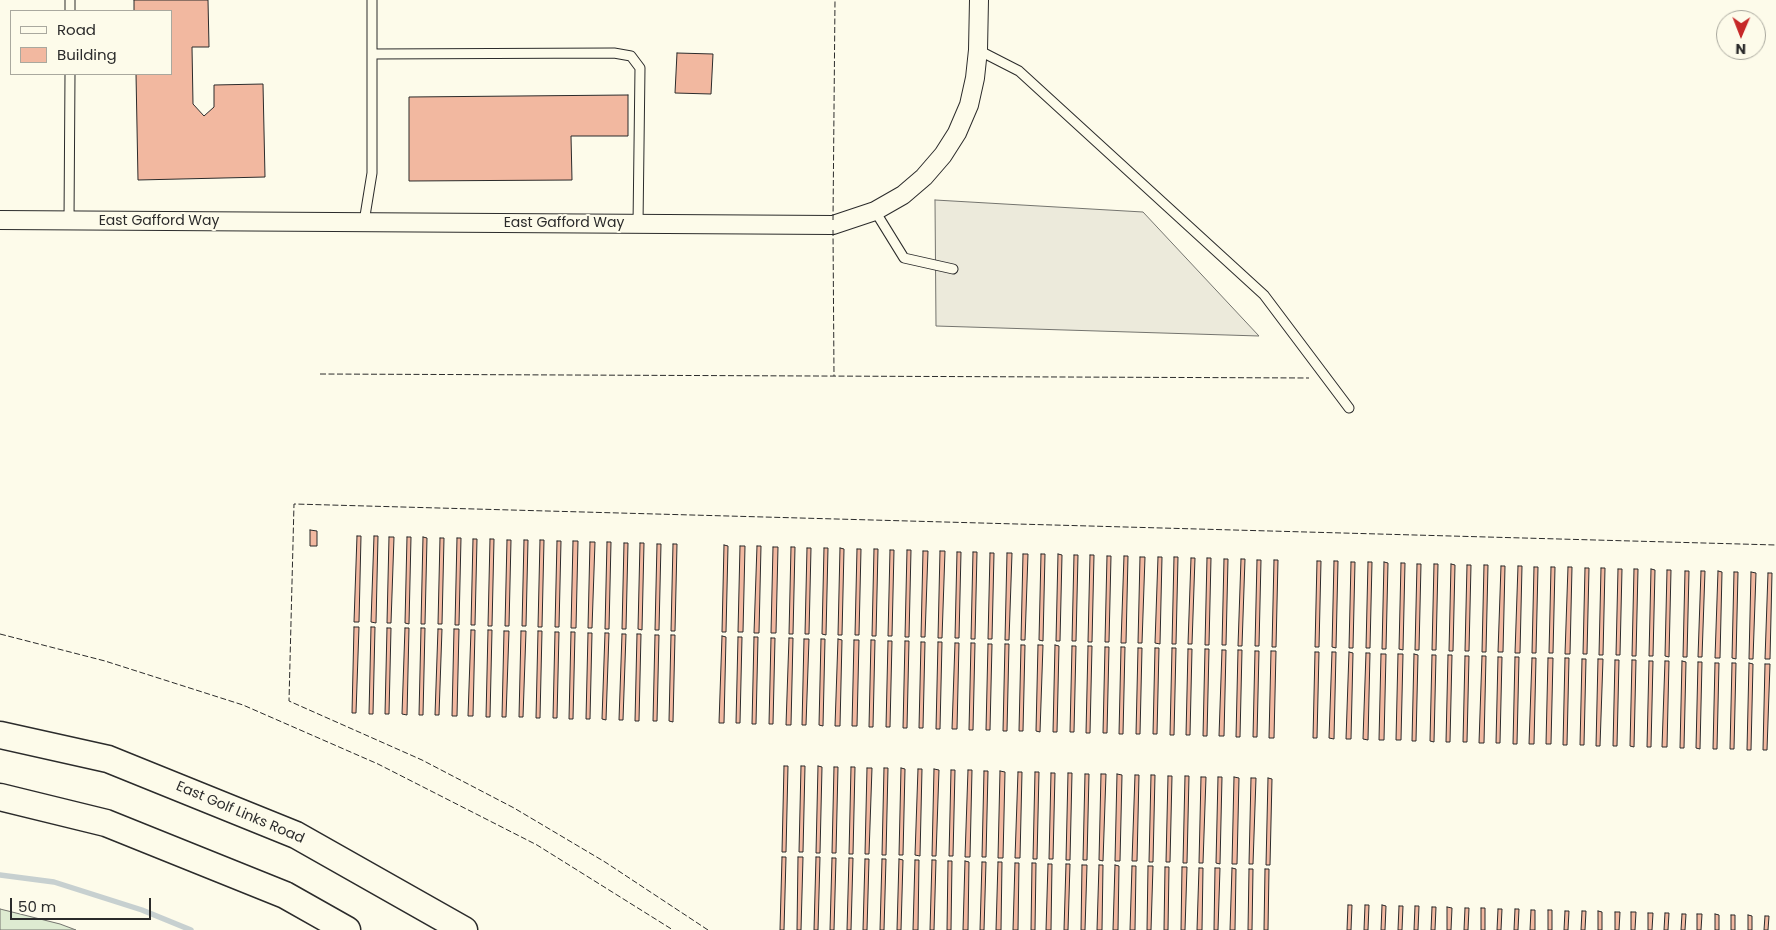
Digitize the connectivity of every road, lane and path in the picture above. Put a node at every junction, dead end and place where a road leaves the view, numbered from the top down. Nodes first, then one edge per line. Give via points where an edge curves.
1 (372, 0) edge
2 (979, 0) edge
3 (978, 50) junction
4 (372, 54) junction
5 (70, 75) edge
6 (875, 211) junction
7 (0, 220) edge
8 (69, 220) junction
9 (364, 222) junction
10 (638, 224) junction
11 (953, 269) dead end
12 (1349, 408) dead end
13 (0, 735) edge
14 (0, 797) edge
15 (347, 930) edge
16 (464, 930) edge

1 - 4 lane
2 - 3 street, East Gafford Way
3 - 6 street, East Gafford Way via 969,105 943,156 903,196
3 - 12 lane via 1019,71 1264,295
4 - 9 lane via 372,173
4 - 10 lane via 614,53 631,56 640,68
5 - 8 lane
6 - 10 street, East Gafford Way via 833,226
6 - 11 lane via 904,258
7 - 8 street, East Gafford Way
8 - 9 street, East Gafford Way
9 - 10 street, East Gafford Way
13 - 16 main road, East Golf Links Road via 108,759 296,835
14 - 15 main road via 106,822 285,895

